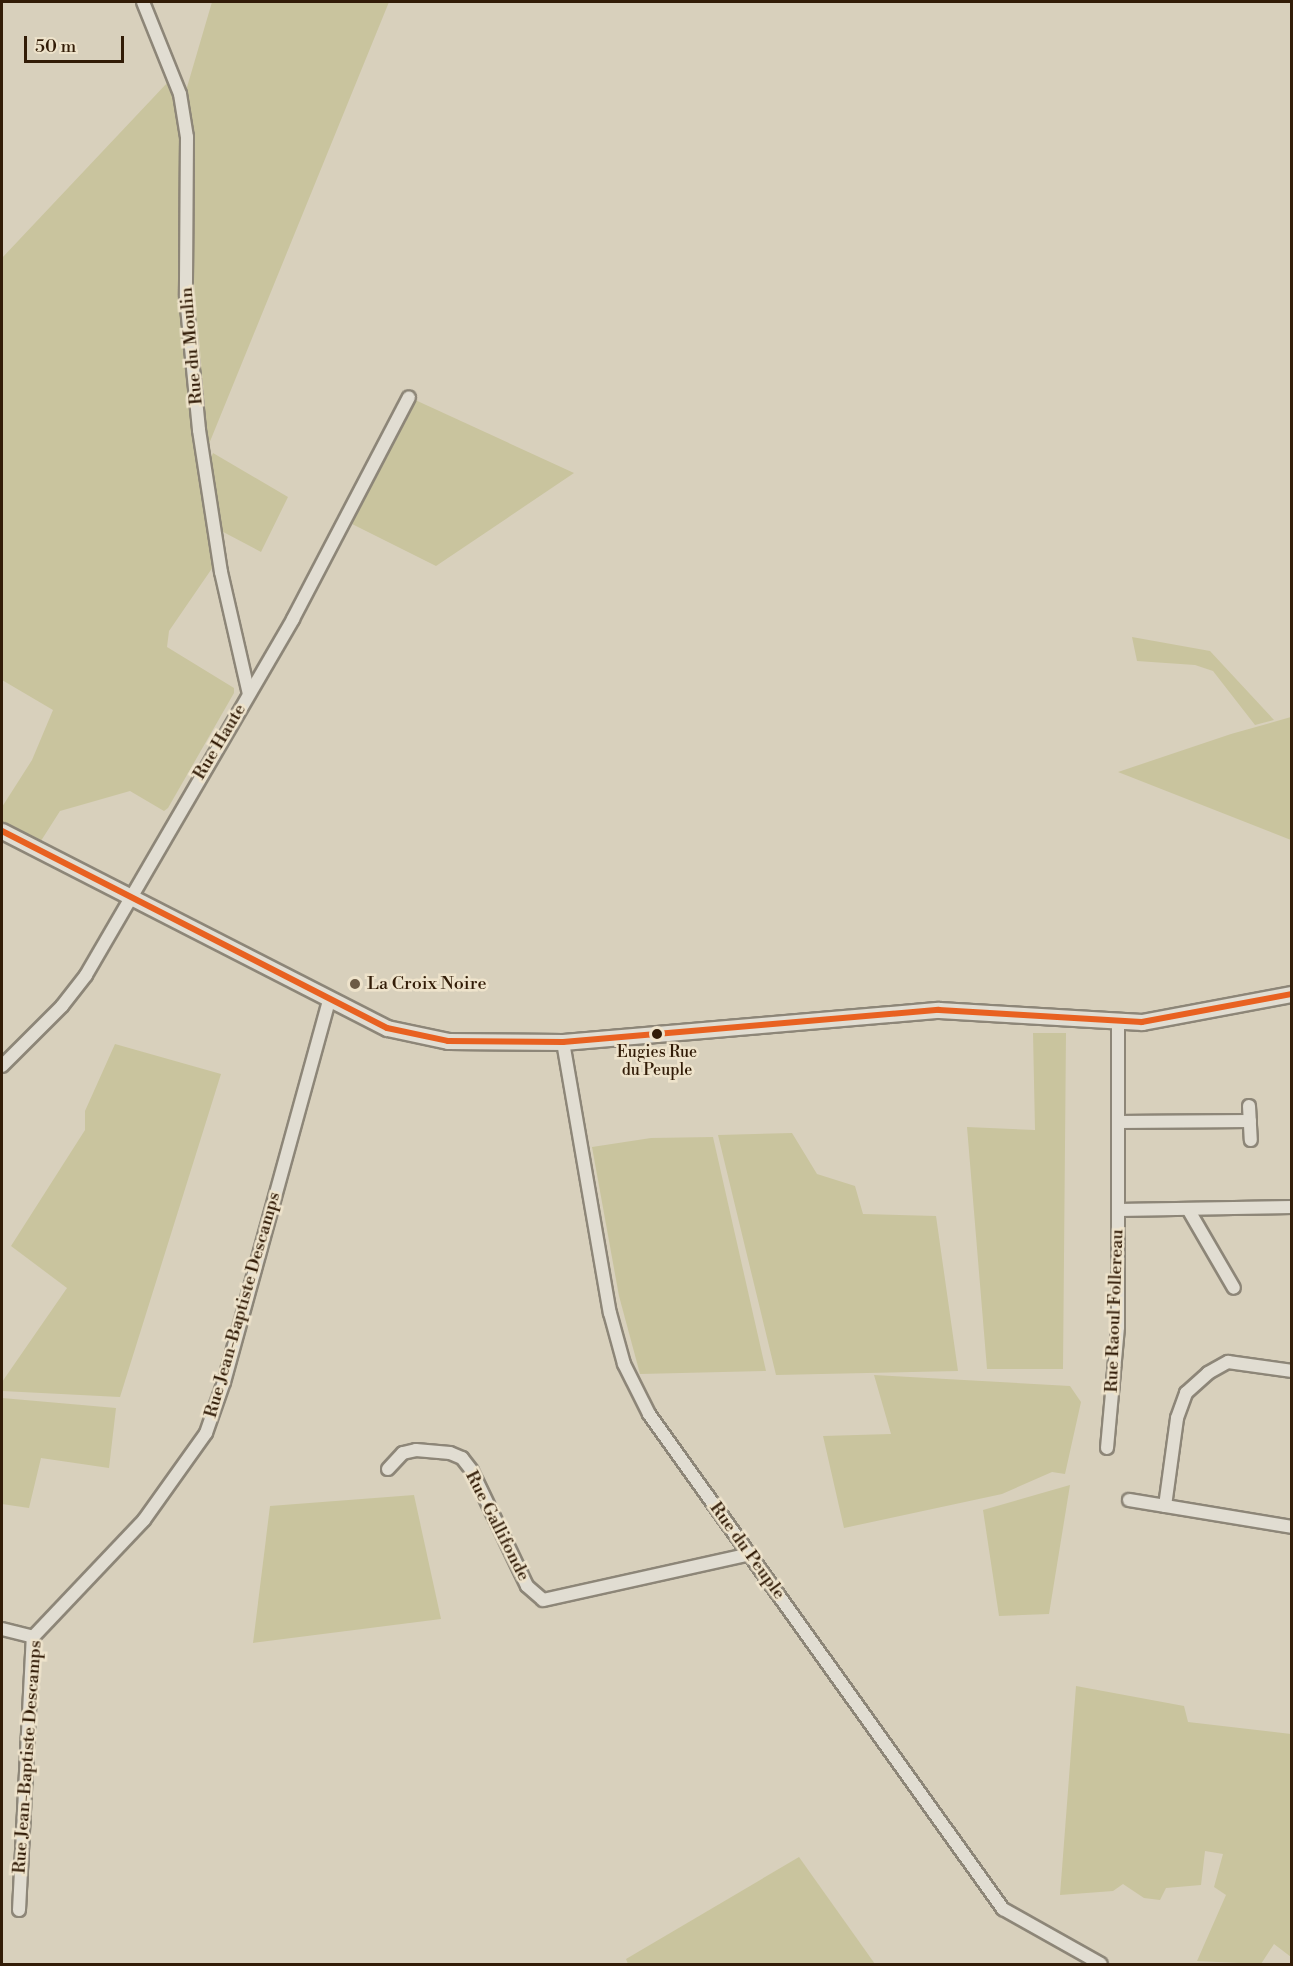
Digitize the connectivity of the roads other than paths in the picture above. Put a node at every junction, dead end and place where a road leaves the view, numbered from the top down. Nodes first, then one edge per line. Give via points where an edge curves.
1 (142, 2) edge
2 (409, 397) dead end
3 (249, 693) junction
4 (2, 831) edge
5 (129, 897) junction
6 (1292, 994) edge
7 (329, 1000) junction
8 (1118, 1023) junction
9 (563, 1042) junction
10 (2, 1066) edge
11 (1249, 1107) dead end
12 (1250, 1120) junction
13 (1118, 1122) junction
14 (1251, 1140) dead end
15 (1292, 1207) edge
16 (1188, 1209) junction
17 (1118, 1210) junction
18 (1234, 1288) dead end
19 (1292, 1371) edge
20 (1107, 1448) dead end
21 (388, 1469) dead end
22 (1129, 1500) dead end
23 (1165, 1506) junction
24 (1292, 1527) edge
25 (751, 1554) junction
26 (2, 1629) edge
27 (33, 1637) junction
28 (19, 1910) dead end
29 (1101, 1965) edge

1 - 3 street, Rue du Moulin via 180,94 188,137 186,297 198,430 221,572
2 - 3 street, Rue Haute via 293,619
3 - 5 street, Rue Haute
4 - 5 street
5 - 7 street via 148,903
5 - 10 street, Rue Haute via 81,984
6 - 8 street
7 - 9 street via 387,1028 417,1036 458,1042
7 - 27 street, Rue Jean-Baptiste Descamps via 224,1382 206,1432 144,1520
8 - 9 street via 996,1011 939,1011
8 - 13 street, Rue Raoul Follereau
9 - 25 street, Rue du Peuple via 610,1313 624,1364 650,1414
11 - 12 street
12 - 13 street
12 - 14 street
13 - 17 street, Rue Raoul Follereau
15 - 16 street, Rue Raoul Follereau
16 - 17 street, Rue Raoul Follereau
16 - 18 street
17 - 20 street, Rue Raoul Follereau via 1117,1358
19 - 23 street via 1228,1362 1208,1373 1186,1393 1177,1418
21 - 25 street, Rue Gallifonde via 403,1454 416,1450 462,1458 472,1471 527,1586 543,1600
22 - 23 street
23 - 24 street
25 - 29 street, Rue du Peuple via 1003,1909
26 - 27 street
27 - 28 street, Rue Jean-Baptiste Descamps

